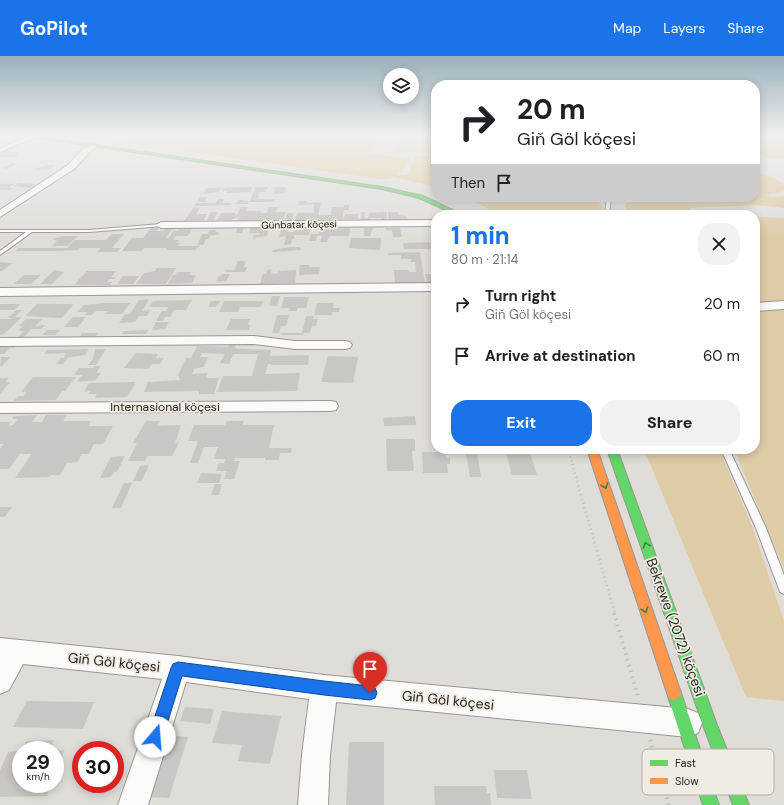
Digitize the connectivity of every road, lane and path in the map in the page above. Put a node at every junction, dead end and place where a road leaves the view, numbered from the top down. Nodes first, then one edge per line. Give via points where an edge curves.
1 (65, 171) edge
2 (272, 171) edge
3 (285, 171) edge
4 (431, 197) edge
5 (431, 202) edge
6 (432, 202) edge
7 (443, 202) edge
8 (450, 210) edge
9 (462, 210) edge
10 (0, 214) edge
11 (431, 222) edge
12 (162, 225) joint
13 (0, 231) edge
14 (31, 231) junction
15 (0, 253) edge
16 (431, 287) edge
17 (0, 292) edge
18 (784, 305) edge
19 (760, 307) edge
20 (0, 342) edge
21 (345, 345) dead end
22 (330, 406) dead end
23 (0, 408) edge
24 (569, 454) edge
25 (594, 454) edge
26 (614, 454) edge
27 (728, 454) edge
28 (784, 589) edge
29 (8, 651) edge
30 (178, 668) junction
31 (0, 680) edge
32 (324, 688) junction
33 (644, 720) junction
34 (682, 723) junction
35 (710, 725) junction
36 (653, 749) edge
37 (691, 749) edge
38 (719, 749) edge
39 (666, 795) edge
40 (707, 795) edge
41 (737, 795) edge
42 (133, 805) edge
43 (313, 805) edge
44 (669, 805) edge
45 (711, 805) edge
46 (741, 805) edge

1 - 10 street
2 - 5 main road via 382,188
3 - 4 main road via 386,186
6 - 8 main road
7 - 9 main road
11 - 12 street, Günbatar köçesi
12 - 14 lane via 89,231
13 - 14 lane
14 - 15 lane
16 - 17 street
18 - 19 street
20 - 21 street via 254,340 295,345
22 - 23 street, Internasional köçesi
24 - 33 path
25 -> 34 main road, Bekrewe (2072) köçesi
35 -> 26 main road, Bekrewe (2072) köçesi
27 - 28 lane
29 - 30 street, Giň Göl köçesi
29 - 31 street
30 - 32 street, Giň Göl köçesi
30 - 42 street
32 - 33 street, Giň Göl köçesi
32 - 43 street
33 - 34 street, Giň Göl köçesi
33 - 36 path
34 - 35 street, Giň Göl köçesi
34 - 37 main road, Bekrewe (2072) köçesi
35 - 38 main road, Bekrewe (2072) köçesi
39 - 44 path
40 - 45 main road, Bekrewe (2072) köçesi
41 - 46 main road, Bekrewe (2072) köçesi

